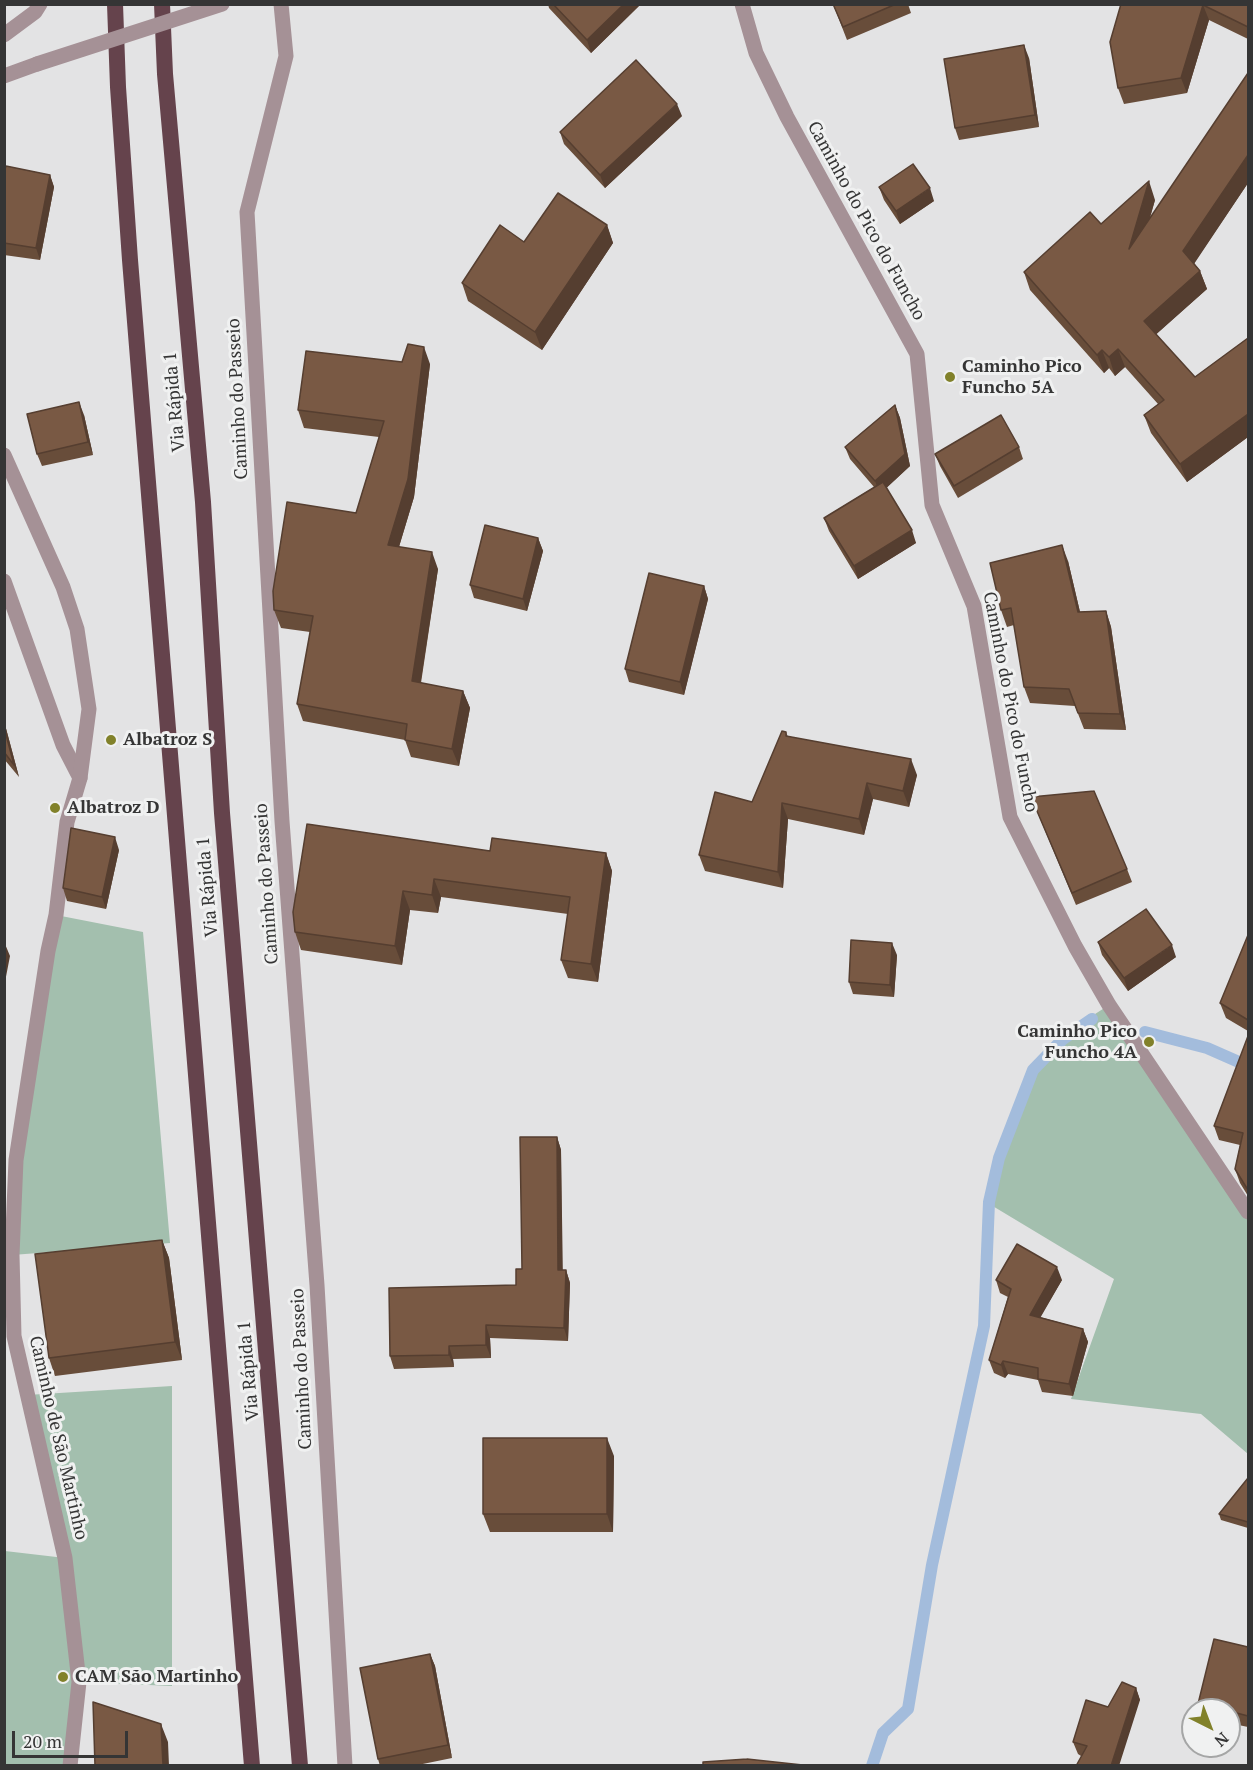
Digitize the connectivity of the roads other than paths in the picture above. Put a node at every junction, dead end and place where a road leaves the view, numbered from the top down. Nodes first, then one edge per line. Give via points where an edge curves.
1 (40, 4) edge
2 (116, 4) edge
3 (162, 4) edge
4 (222, 4) edge
5 (281, 4) edge
6 (742, 4) edge
7 (4, 35) edge
8 (4, 76) edge
9 (4, 455) edge
10 (4, 581) edge
11 (80, 777) junction
12 (1248, 1212) edge
13 (70, 1766) edge
14 (252, 1766) edge
15 (300, 1766) edge
16 (345, 1766) edge

1 - 7 street
2 - 14 highway, Via Rápida 1 via 133,295
3 - 15 highway, Via Rápida 1 via 203,502 222,825
4 - 8 street, bridge
5 - 16 street, Caminho do Passeio via 286,57 246,212
6 - 12 street, Caminho do Pico do Funcho via 756,53 787,117 917,354 932,505 974,606 1010,817 1109,1005
9 - 11 street, Caminho de São Martinho via 63,587 77,629 89,709
10 - 11 street via 63,745
11 - 13 street, Caminho de São Martinho via 67,822 16,1160 12,1255 14,1336 67,1569 79,1682

